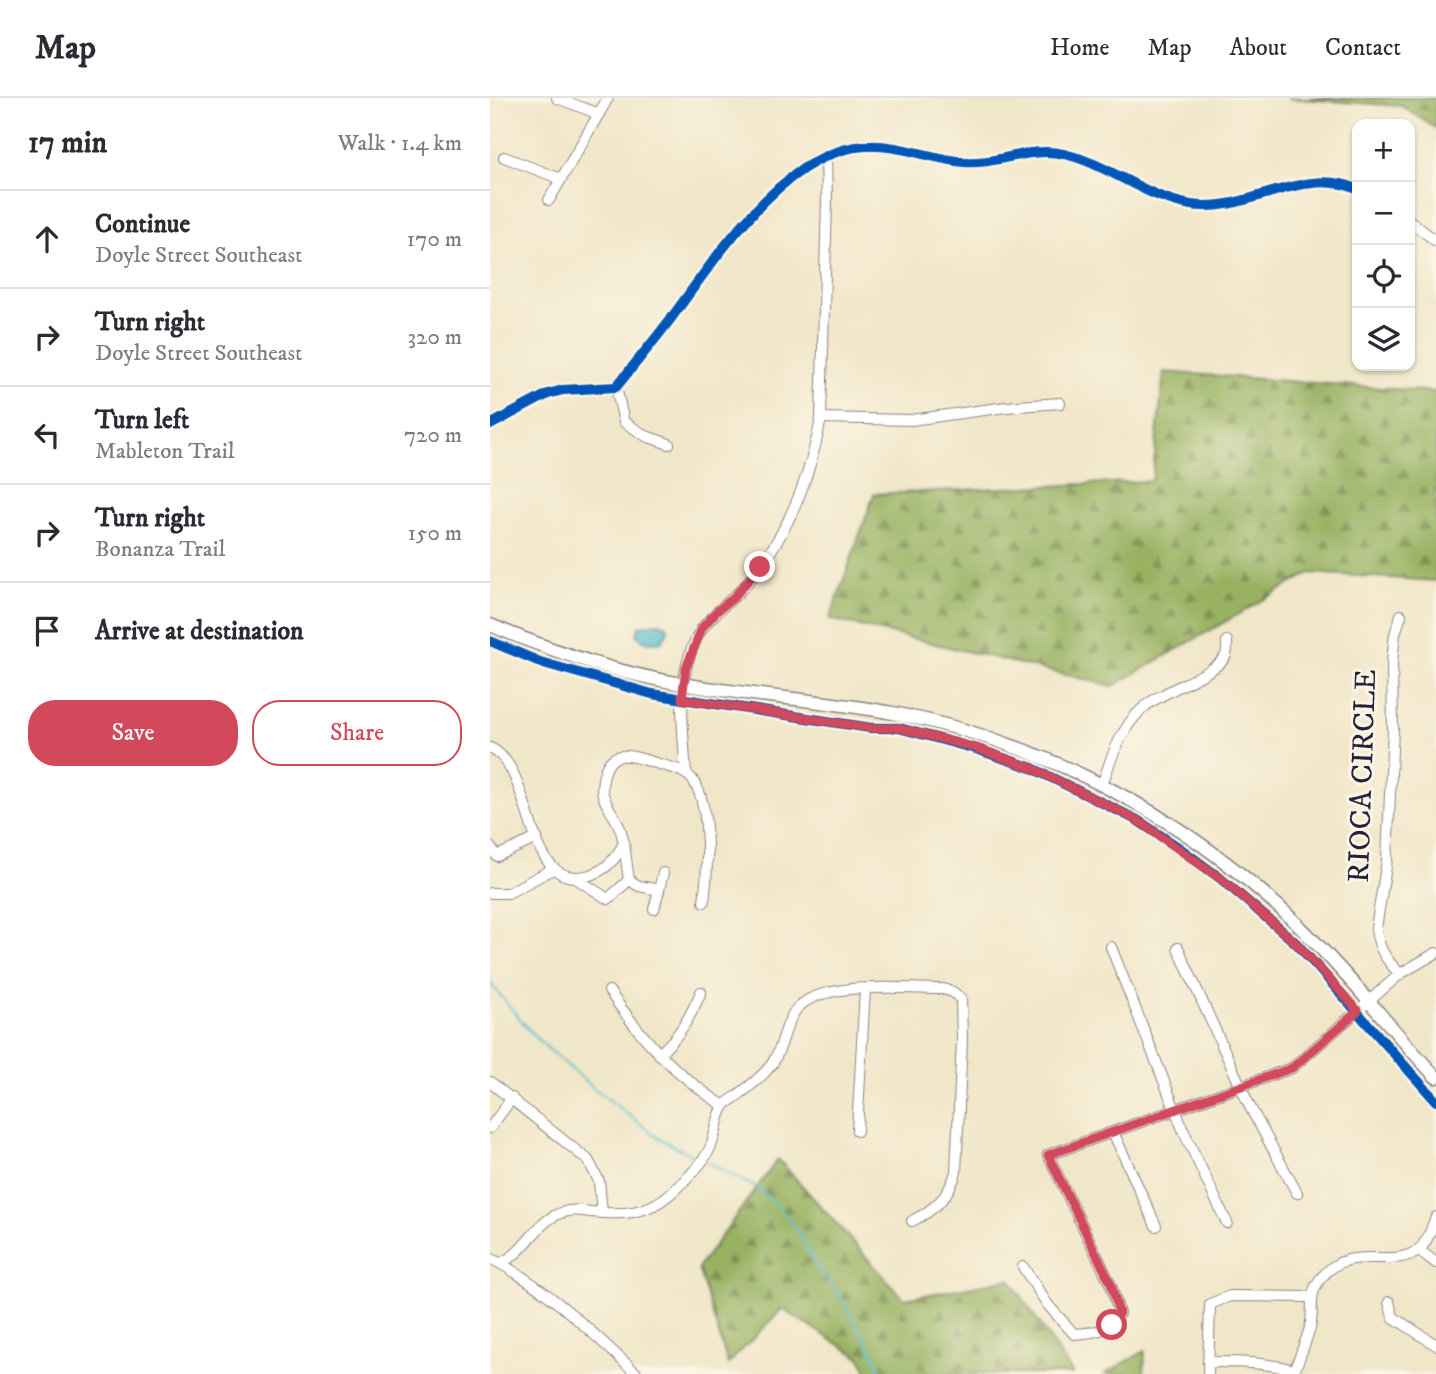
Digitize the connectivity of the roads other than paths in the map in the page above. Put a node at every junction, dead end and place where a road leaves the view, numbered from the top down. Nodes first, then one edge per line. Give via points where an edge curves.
1 (557, 98) edge
2 (608, 98) edge
3 (598, 114) junction
4 (826, 155) junction
5 (504, 157) dead end
6 (561, 178) junction
7 (1352, 188) edge
8 (548, 200) dead end
9 (1415, 225) edge
10 (1436, 241) edge
11 (616, 387) junction
12 (1060, 403) dead end
13 (821, 418) junction
14 (490, 425) edge
15 (669, 444) dead end
16 (1401, 615) dead end
17 (491, 630) edge
18 (1227, 641) dead end
19 (683, 684) junction
20 (490, 748) edge
21 (686, 774) junction
22 (1102, 785) junction
23 (537, 838) junction
24 (624, 842) junction
25 (490, 847) edge
26 (553, 869) junction
27 (663, 873) dead end
28 (577, 879) junction
29 (629, 880) junction
30 (659, 890) junction
31 (490, 893) edge
32 (704, 902) dead end
33 (654, 909) dead end
34 (1111, 947) dead end
35 (1178, 948) dead end
36 (1436, 953) edge
37 (1400, 974) junction
38 (864, 989) junction
39 (609, 991) dead end
40 (701, 992) dead end
41 (1369, 1001) junction
42 (659, 1054) junction
43 (1436, 1077) edge
44 (490, 1082) edge
45 (1241, 1086) junction
46 (512, 1098) junction
47 (724, 1106) junction
48 (1175, 1108) junction
49 (490, 1128) edge
50 (857, 1131) dead end
51 (1113, 1132) junction
52 (1297, 1193) dead end
53 (602, 1213) junction
54 (1436, 1217) edge
55 (912, 1221) dead end
56 (1227, 1223) dead end
57 (1156, 1226) dead end
58 (1419, 1250) junction
59 (495, 1260) edge
60 (1436, 1263) edge
61 (1023, 1267) dead end
62 (1311, 1297) junction
63 (1389, 1302) dead end
64 (1436, 1345) edge
65 (1208, 1362) junction
66 (1294, 1372) edge
67 (637, 1374) edge
68 (1208, 1374) edge

1 - 3 street
2 - 3 street
3 - 6 street
4 - 7 street via 864,146 963,162 1063,154 1159,196 1192,205 1216,205 1325,181
4 - 11 street via 776,190 740,228
4 - 13 street
5 - 6 street
6 - 8 street
9 - 10 street
11 - 14 street via 548,394
11 - 15 street via 624,422
12 - 13 street via 911,420
13 - 19 street via 809,470 784,529 748,583 702,628
16 - 37 street, RIOCA CIRCLE via 1392,661 1387,860 1376,928 1385,959
17 - 19 main road
18 - 22 street via 1223,660 1142,708 1119,741
19 - 21 street
19 - 22 main road via 930,721 1017,748
20 - 23 street via 506,761
21 - 24 street via 630,755 610,760 602,792
21 - 32 street via 701,796 705,813
22 - 41 main road via 1181,831 1245,878 1297,923
23 - 25 street via 497,856
23 - 26 street
24 - 28 street via 618,856 598,873
24 - 29 street
26 - 28 street
26 - 31 street via 508,893
27 - 30 street
28 - 29 street via 607,899
29 - 30 street
30 - 33 street
34 - 48 street
35 - 45 street
36 - 37 street
37 - 41 street
38 - 47 street via 828,992 803,1003 790,1020 772,1063
38 - 50 street
38 - 55 street via 943,989 961,999 956,1172 942,1201
39 - 42 street
40 - 42 street via 679,1035
41 - 43 main road
41 - 45 street via 1292,1068
42 - 47 street
44 - 46 street
45 - 48 street
45 - 52 street
46 - 49 street
46 - 53 street via 588,1160 601,1191
47 - 53 street via 705,1156 670,1194 640,1211
48 - 51 street
48 - 56 street
51 - 57 street
51 - 61 street via 1048,1155 1111,1284 1118,1304 1117,1320 1100,1330 1074,1334
53 - 59 street via 574,1210 553,1217 536,1230 523,1249 509,1259
54 - 58 street
58 - 60 street
58 - 62 street via 1397,1258 1362,1256 1344,1262 1323,1275
59 - 67 street via 591,1330
62 - 65 street via 1230,1296 1210,1304
62 - 66 street via 1311,1324
63 - 64 street via 1393,1317
65 - 66 street via 1264,1363
65 - 68 street

